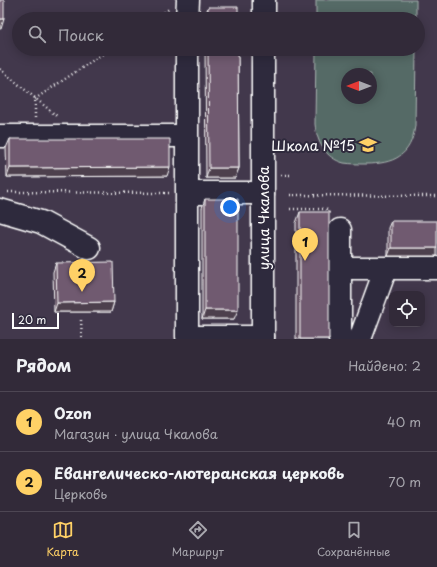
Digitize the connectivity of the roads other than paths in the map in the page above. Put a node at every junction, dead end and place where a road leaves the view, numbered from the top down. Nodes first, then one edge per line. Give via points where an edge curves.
1 (188, 0) edge
2 (264, 0) edge
3 (188, 12) edge
4 (264, 12) edge
5 (187, 56) edge
6 (264, 56) edge
7 (0, 136) edge
8 (187, 136) junction
9 (187, 193) junction
10 (263, 193) junction
11 (4, 201) edge
12 (340, 230) road end
13 (89, 248) dead end
14 (340, 268) junction
15 (386, 268) junction
16 (437, 268) edge
17 (187, 338) edge
18 (263, 338) edge
19 (340, 339) edge
20 (360, 339) edge

1 - 3 main road
2 - 4 main road
5 - 8 main road
6 - 10 main road, улица Чкалова
7 - 8 main road
8 - 9 main road
9 - 10 main road
9 - 17 main road
10 - 18 main road, улица Чкалова
11 - 13 main road
12 - 14 main road
14 - 15 main road
14 - 19 main road
15 - 16 main road
15 - 20 main road
17 - 18 main road

